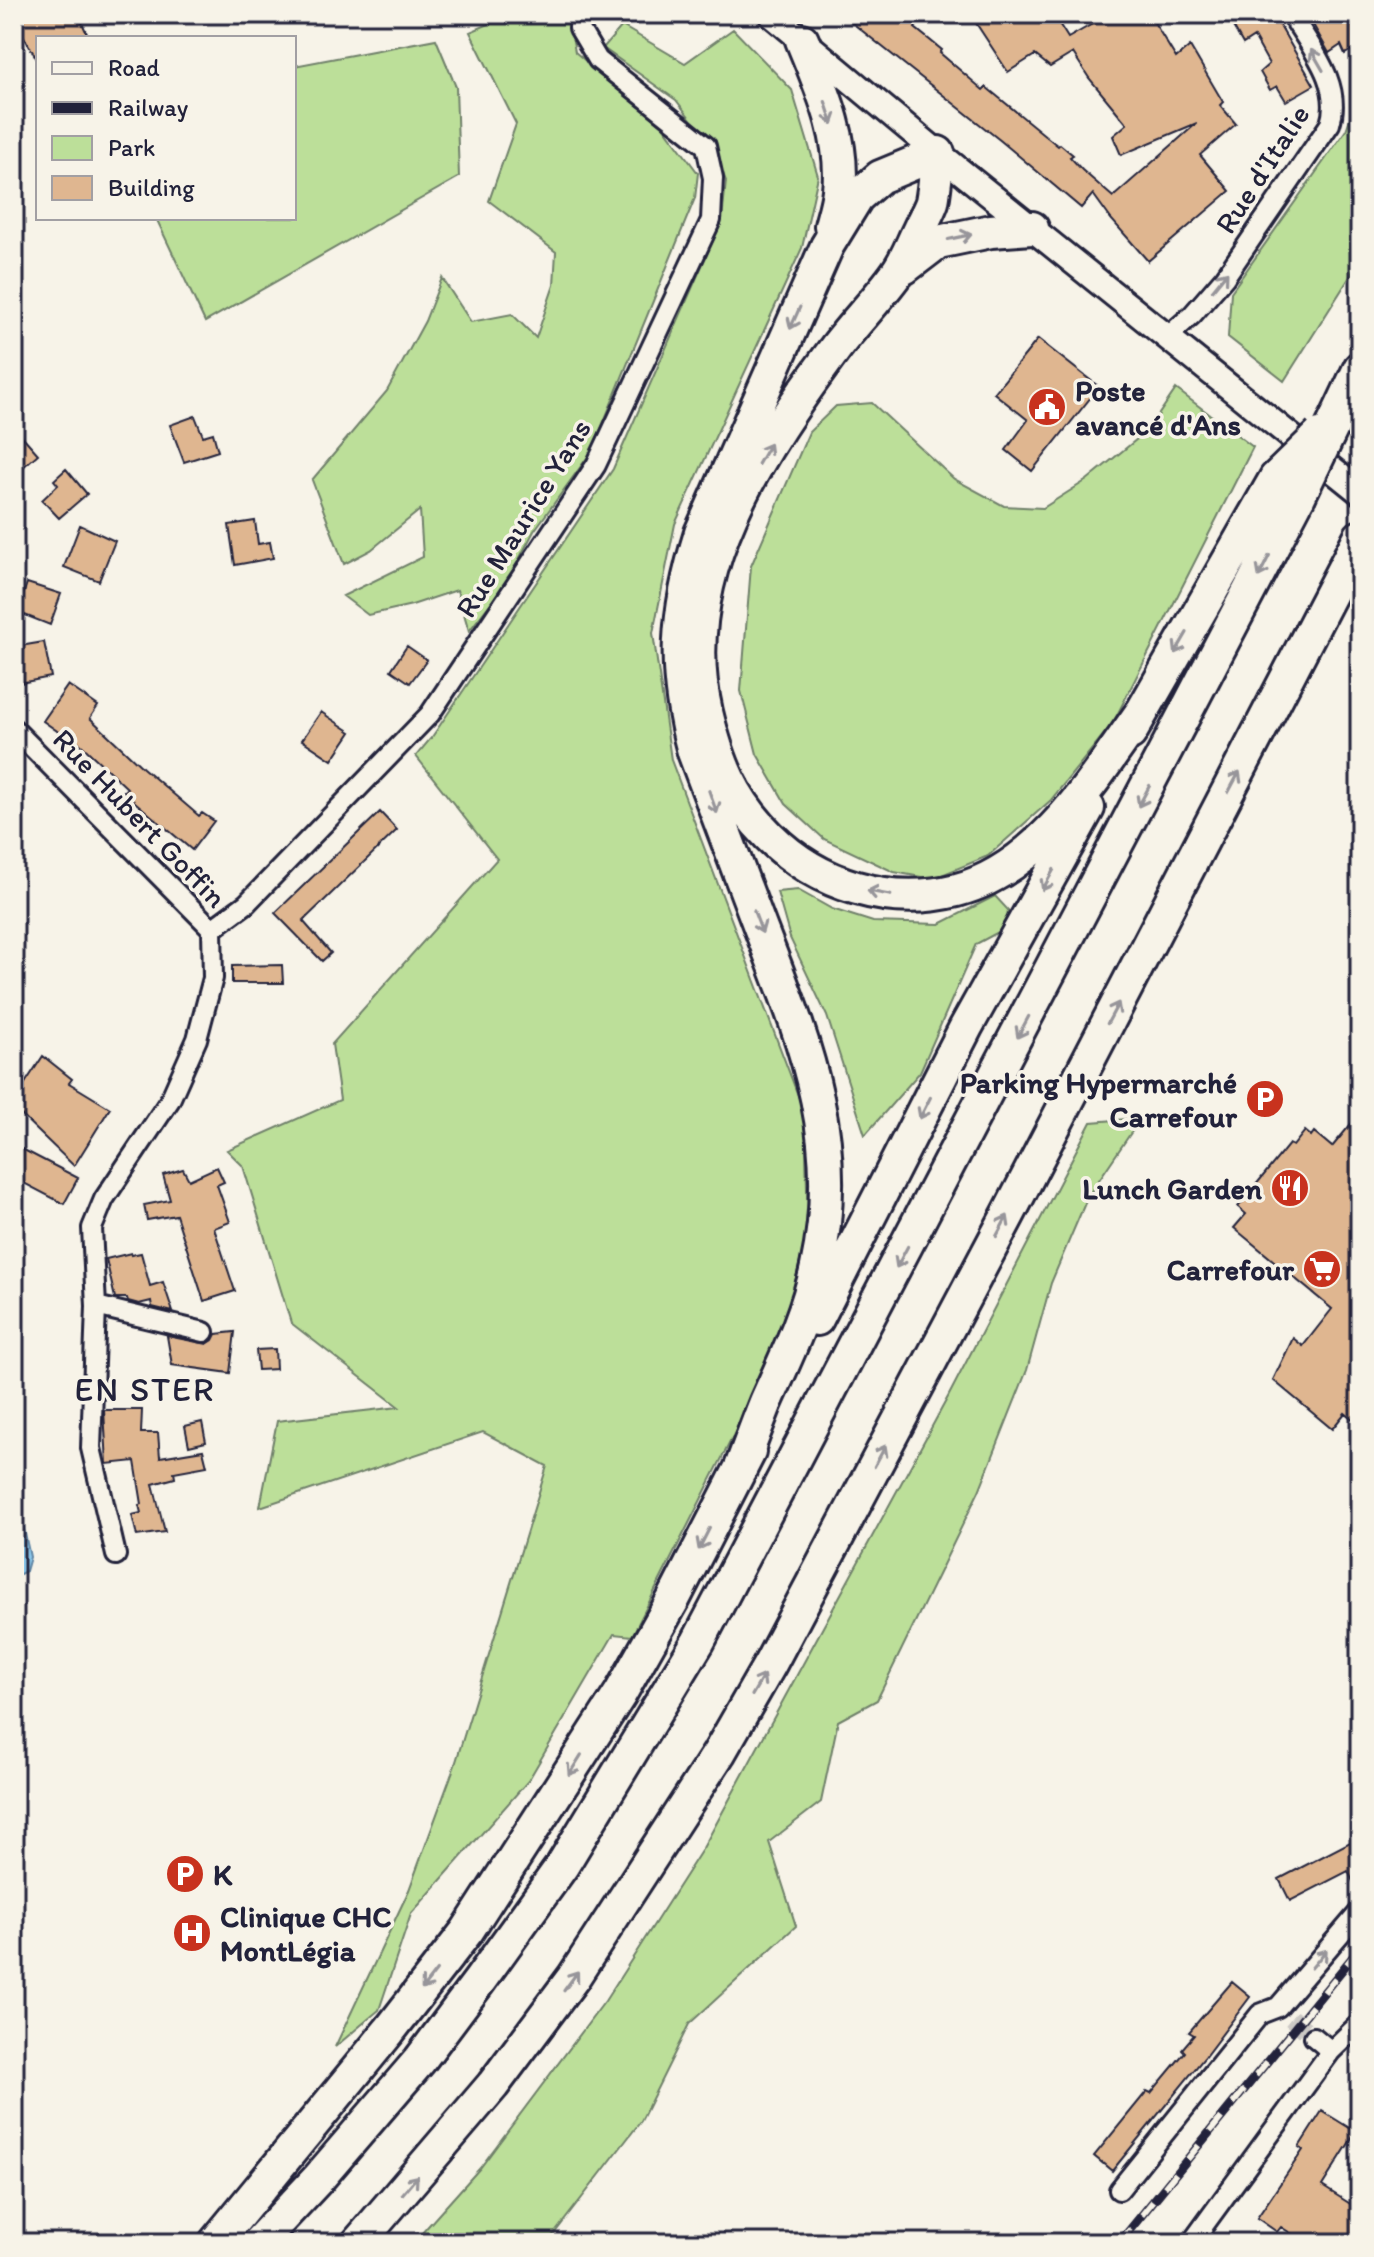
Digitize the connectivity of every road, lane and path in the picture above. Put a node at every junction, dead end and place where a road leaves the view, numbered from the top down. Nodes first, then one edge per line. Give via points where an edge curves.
1 (580, 14) edge
2 (771, 14) edge
3 (1291, 14) edge
4 (802, 40) junction
5 (938, 153) junction
6 (1032, 228) junction
7 (827, 246) junction
8 (898, 272) junction
9 (1167, 337) junction
10 (1360, 368) edge
11 (1288, 487) junction
12 (1360, 492) edge
13 (1359, 539) edge
14 (1141, 713) junction
15 (14, 729) edge
16 (212, 929) junction
17 (96, 1306) junction
18 (204, 1332) dead end
19 (740, 1470) junction
20 (116, 1555) dead end
21 (1360, 1911) edge
22 (1360, 2023) edge
23 (1314, 2037) tunnel mouth
24 (1331, 2051) junction
25 (295, 2145) junction
26 (1119, 2190) dead end
27 (196, 2243) edge
28 (215, 2243) edge
29 (258, 2243) edge
30 (358, 2243) edge
31 (1191, 2243) edge

1 - 16 street, Rue Maurice Yans via 579,28 598,60 706,146 713,178 711,220 596,465 430,714 246,904
2 - 4 main road
9 -> 3 street, Rue d'Italie via 1225,277 1330,124 1333,90
4 - 5 main road
4 -> 7 highway via 835,131 839,163
5 - 6 main road
5 - 7 highway via 880,177 857,197
5 - 8 highway via 931,204
8 -> 6 highway via 938,242
6 - 9 main road
7 -> 19 highway via 701,533 679,631 683,710 694,752 798,1026 826,1144 828,1187 817,1268 796,1339
14 -> 8 highway via 1067,814 1041,839 984,881 956,890 891,895 833,880 803,866 774,841 735,794 716,755 699,685 703,606 717,548 735,504 784,420
9 - 12 main road
10 - 11 highway, bridge via 1336,419
11 -> 14 highway
11 -> 29 highway via 698,1642 562,1866 480,1980 420,2060
30 -> 13 highway via 493,2085 564,1990 719,1753 1008,1215
14 -> 19 highway via 966,1027
15 - 16 street, Rue Hubert Goffin
16 - 17 street, Rue Hubert Goffin via 213,978 197,1039 170,1100 104,1199 92,1228
17 - 18 street
17 - 20 street, Rue Hubert Goffin via 91,1448
19 -> 25 highway via 620,1694 535,1828 467,1931
26 -> 21 street via 1260,2014 1285,2013
22 - 24 street
23 - 24 street
24 - 31 street
25 - 27 highway
25 - 28 highway

